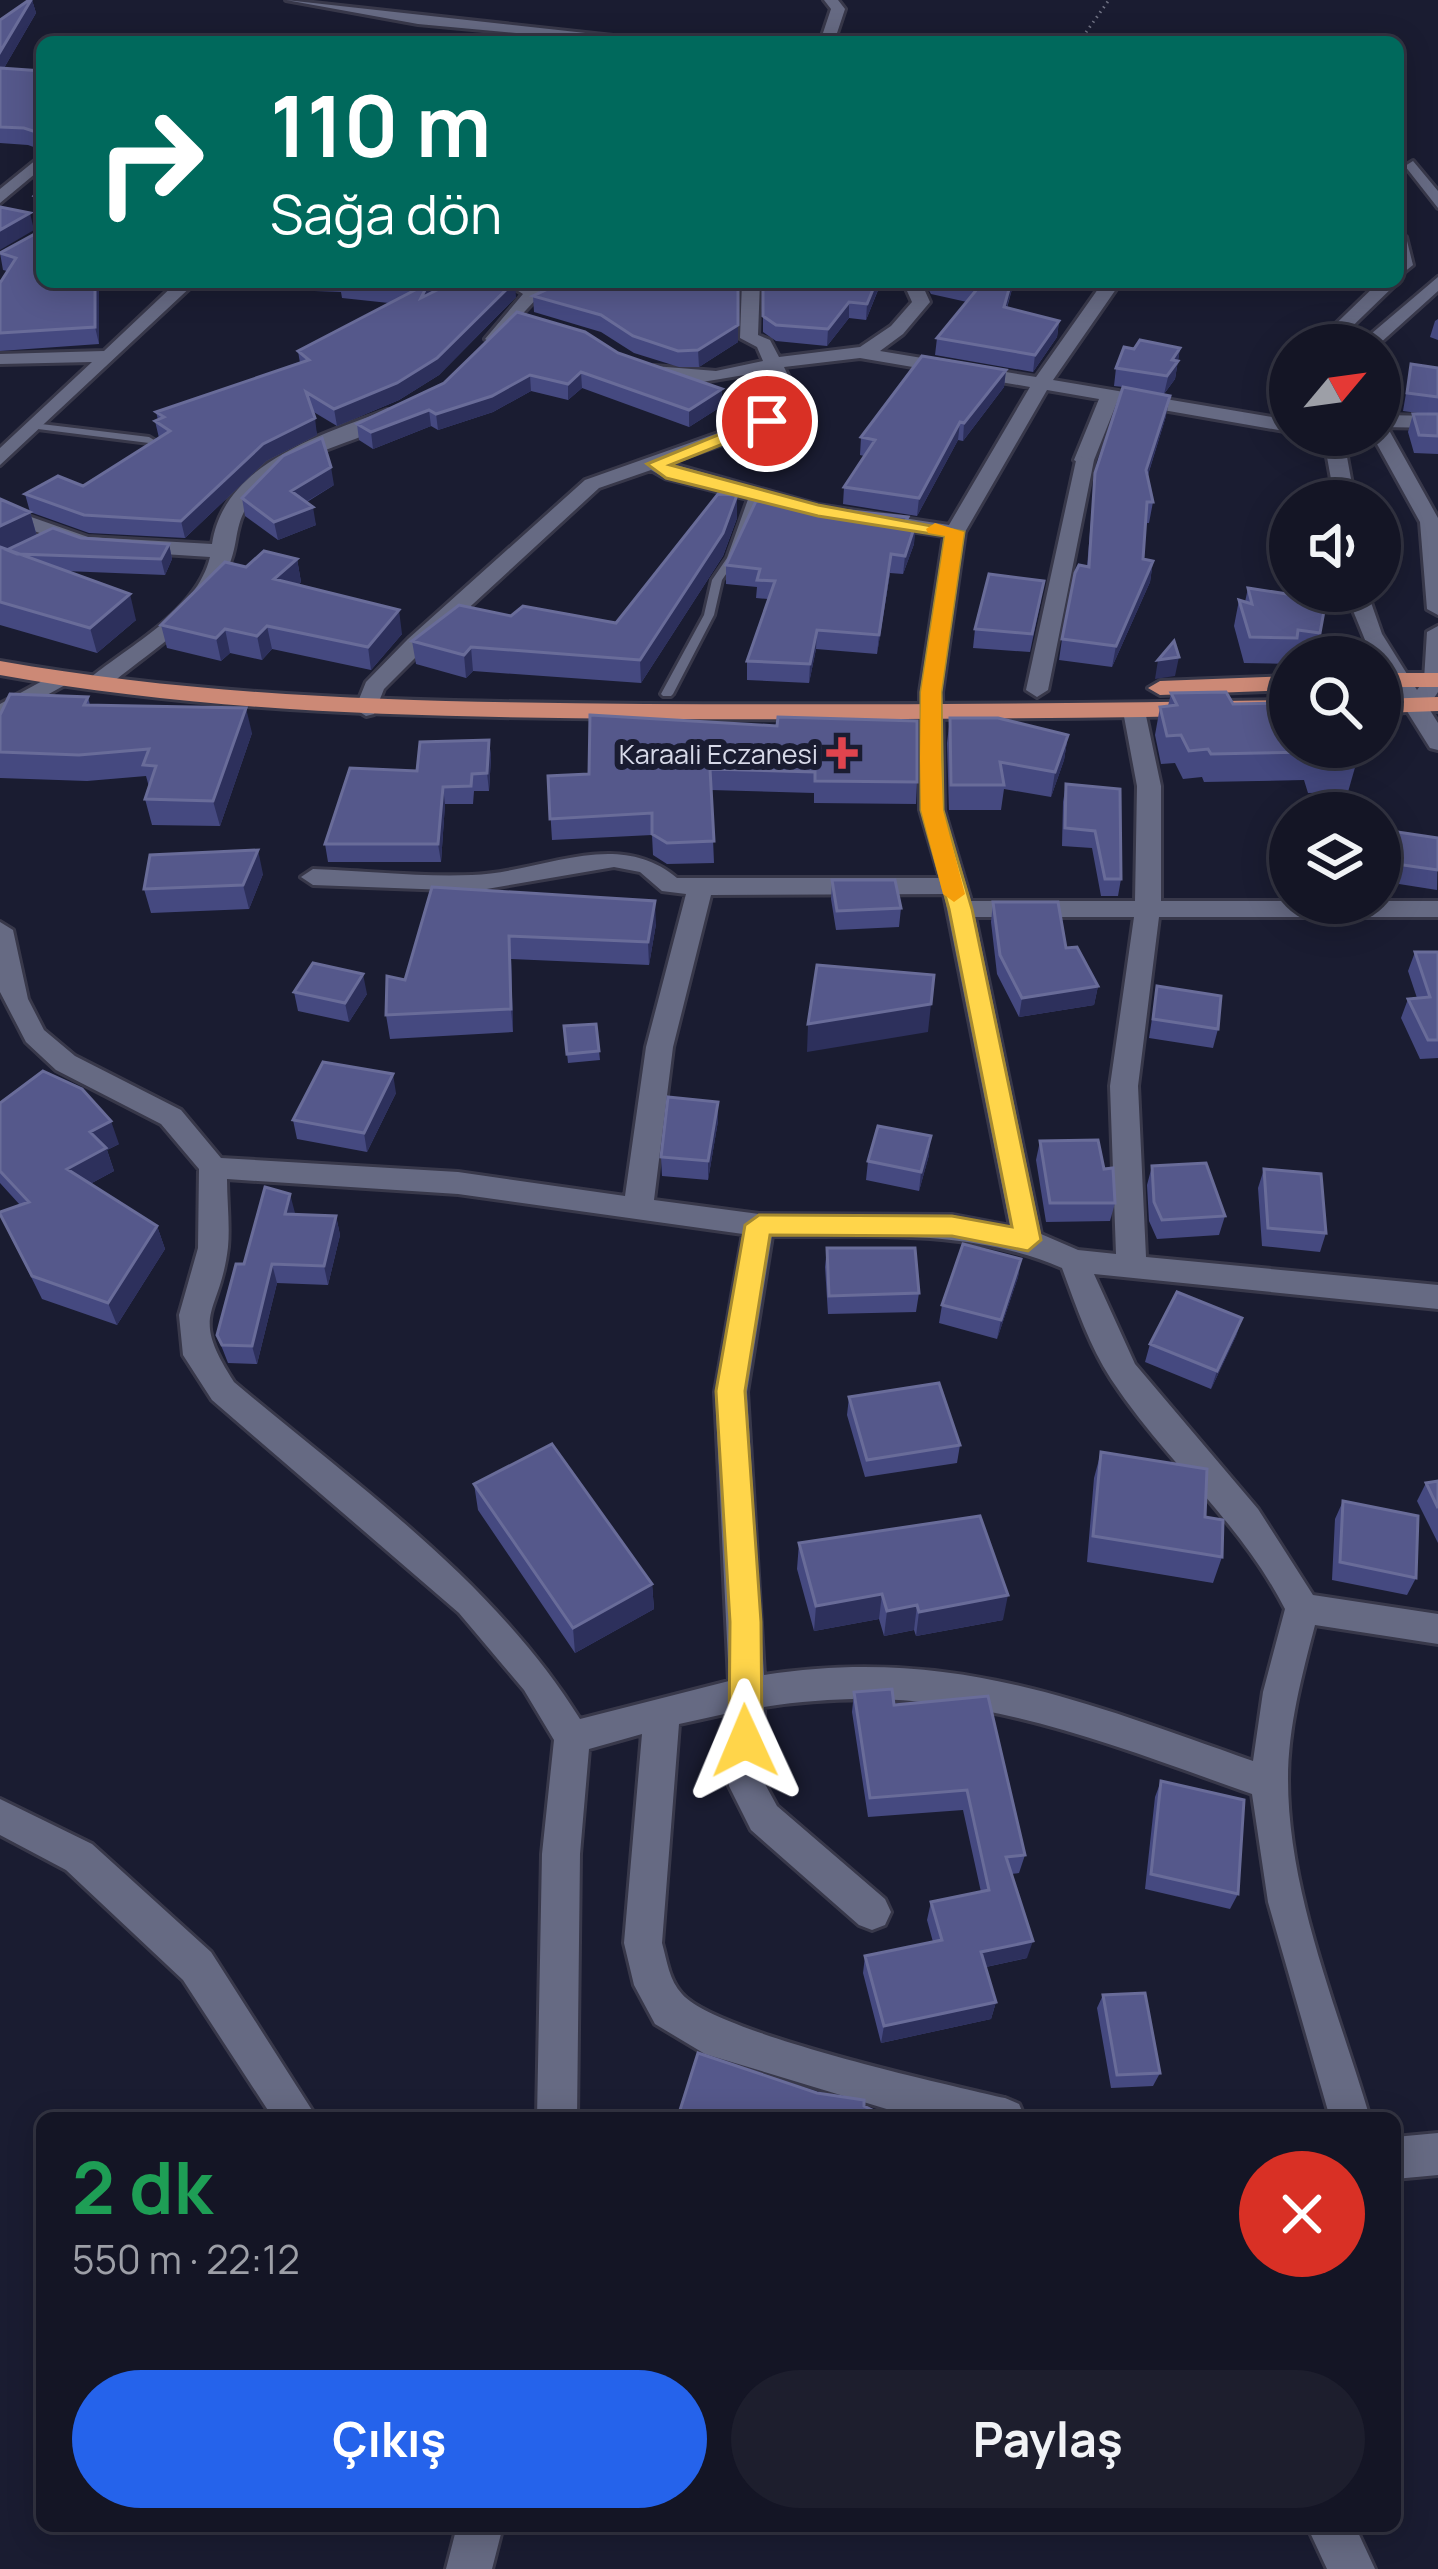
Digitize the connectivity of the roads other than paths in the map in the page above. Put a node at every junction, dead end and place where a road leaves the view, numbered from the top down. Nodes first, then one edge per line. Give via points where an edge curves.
1 (293, 0) edge
2 (831, 0) edge
3 (595, 36) edge
4 (829, 36) edge
5 (36, 165) edge
6 (1406, 165) edge
7 (1438, 167) edge
8 (0, 198) edge
9 (1438, 203) edge
10 (1436, 286) edge
11 (181, 288) edge
12 (527, 288) edge
13 (751, 288) edge
14 (915, 288) edge
15 (1108, 288) edge
16 (1383, 288) edge
17 (554, 292) edge
18 (531, 298) junction
19 (1407, 312) junction
20 (1438, 318) edge
21 (1345, 324) edge
22 (1392, 324) edge
23 (482, 351) edge
24 (862, 353) junction
25 (107, 356) junction
26 (0, 359) edge
27 (626, 361) edge
28 (771, 363) junction
29 (1043, 381) junction
30 (1111, 394) junction
31 (418, 402) edge
32 (1269, 421) edge
33 (1401, 421) edge
34 (1438, 422) edge
35 (33, 426) junction
36 (149, 440) edge
37 (1394, 456) edge
38 (0, 459) edge
39 (656, 464) junction
40 (755, 493) junction
41 (0, 512) edge
42 (955, 532) junction
43 (219, 551) junction
44 (1438, 609) edge
45 (1438, 632) edge
46 (0, 648) edge
47 (0, 668) edge
48 (107, 675) junction
49 (57, 680) junction
50 (1269, 684) edge
51 (1401, 684) edge
52 (1037, 690) junction
53 (1432, 692) edge
54 (668, 694) junction
55 (370, 698) junction
56 (1401, 700) edge
57 (932, 703) junction
58 (1269, 708) edge
59 (1133, 711) junction
60 (0, 715) edge
61 (1438, 743) edge
62 (314, 878) dead end
63 (701, 887) junction
64 (956, 898) junction
65 (1148, 906) junction
66 (1438, 909) edge
67 (0, 930) edge
68 (7, 998) edge
69 (213, 1168) junction
70 (638, 1211) junction
71 (759, 1225) junction
72 (1028, 1240) junction
73 (1074, 1261) junction
74 (1131, 1263) junction
75 (1438, 1297) edge
76 (1302, 1608) junction
77 (1438, 1629) edge
78 (744, 1695) junction
79 (662, 1712) junction
80 (572, 1738) junction
81 (1269, 1783) junction
82 (0, 1816) edge
83 (872, 1912) dead end
84 (293, 2112) edge
85 (557, 2112) edge
86 (979, 2112) edge
87 (1348, 2112) edge
88 (1438, 2154) edge
89 (1401, 2157) edge
90 (478, 2532) edge
91 (1333, 2532) edge
92 (469, 2569) edge
93 (1352, 2569) edge

1 - 3 street
2 - 4 street via 838,9
5 - 8 street
6 - 7 street
6 - 9 street
10 - 19 street
11 - 25 street
12 - 18 street
13 - 28 street via 748,338 764,344
14 - 24 street via 921,302 899,331
15 - 29 street
16 - 21 street
17 - 18 street
18 - 23 street via 525,320
19 - 20 street
19 - 22 street
24 - 28 street
24 - 29 street
25 - 26 street
25 - 35 street
27 - 28 street via 676,378 722,377
28 - 39 street via 787,392 785,407
29 - 30 street
29 - 42 street
30 - 32 street
30 - 52 street via 1084,460
31 - 43 street via 277,466 232,512
33 - 34 street
35 - 36 lane
35 - 38 street
37 - 44 street via 1430,523
39 - 40 street
39 - 55 street via 592,484
40 - 42 street
40 - 54 lane via 709,615
41 - 43 street via 48,540
42 - 57 street
43 - 48 street via 218,572 174,624
45 - 53 street
46 - 48 highway
47 - 49 highway
48 - 49 highway
48 - 55 highway via 228,700
49 - 60 street
50 - 52 highway
51 - 53 highway
52 - 57 highway
53 - 56 highway
53 - 61 street
54 - 55 highway
54 - 57 highway
55 - 57 highway
57 - 59 highway
57 - 64 street via 932,810
58 - 59 highway
59 - 65 street via 1149,786
62 - 63 street via 475,883 614,859 648,866 671,885
63 - 64 street
63 - 70 street via 667,991
64 - 65 street
64 - 72 street
65 - 66 street
65 - 74 street via 1124,1086
67 - 68 street
68 - 69 street via 54,1056 170,1117
69 - 70 street via 458,1183
69 - 80 street via 213,1248 194,1316 204,1369 471,1603 536,1679
70 - 71 street
71 - 72 street via 952,1226
71 - 78 street via 730,1391
72 - 73 street
73 - 74 street
73 - 76 street via 1132,1385 1250,1519
74 - 75 street
76 - 77 street
76 - 81 street via 1280,1689
78 - 79 street
78 - 81 street via 909,1681 972,1689
78 - 83 street via 753,1804
79 - 80 street
79 - 86 street via 643,1943 652,1985 669,2010 705,2033
80 - 85 street via 560,1854
81 - 87 street via 1284,1880
82 - 84 street via 79,1858 197,1966
88 - 89 street
90 - 92 street
91 - 93 street

